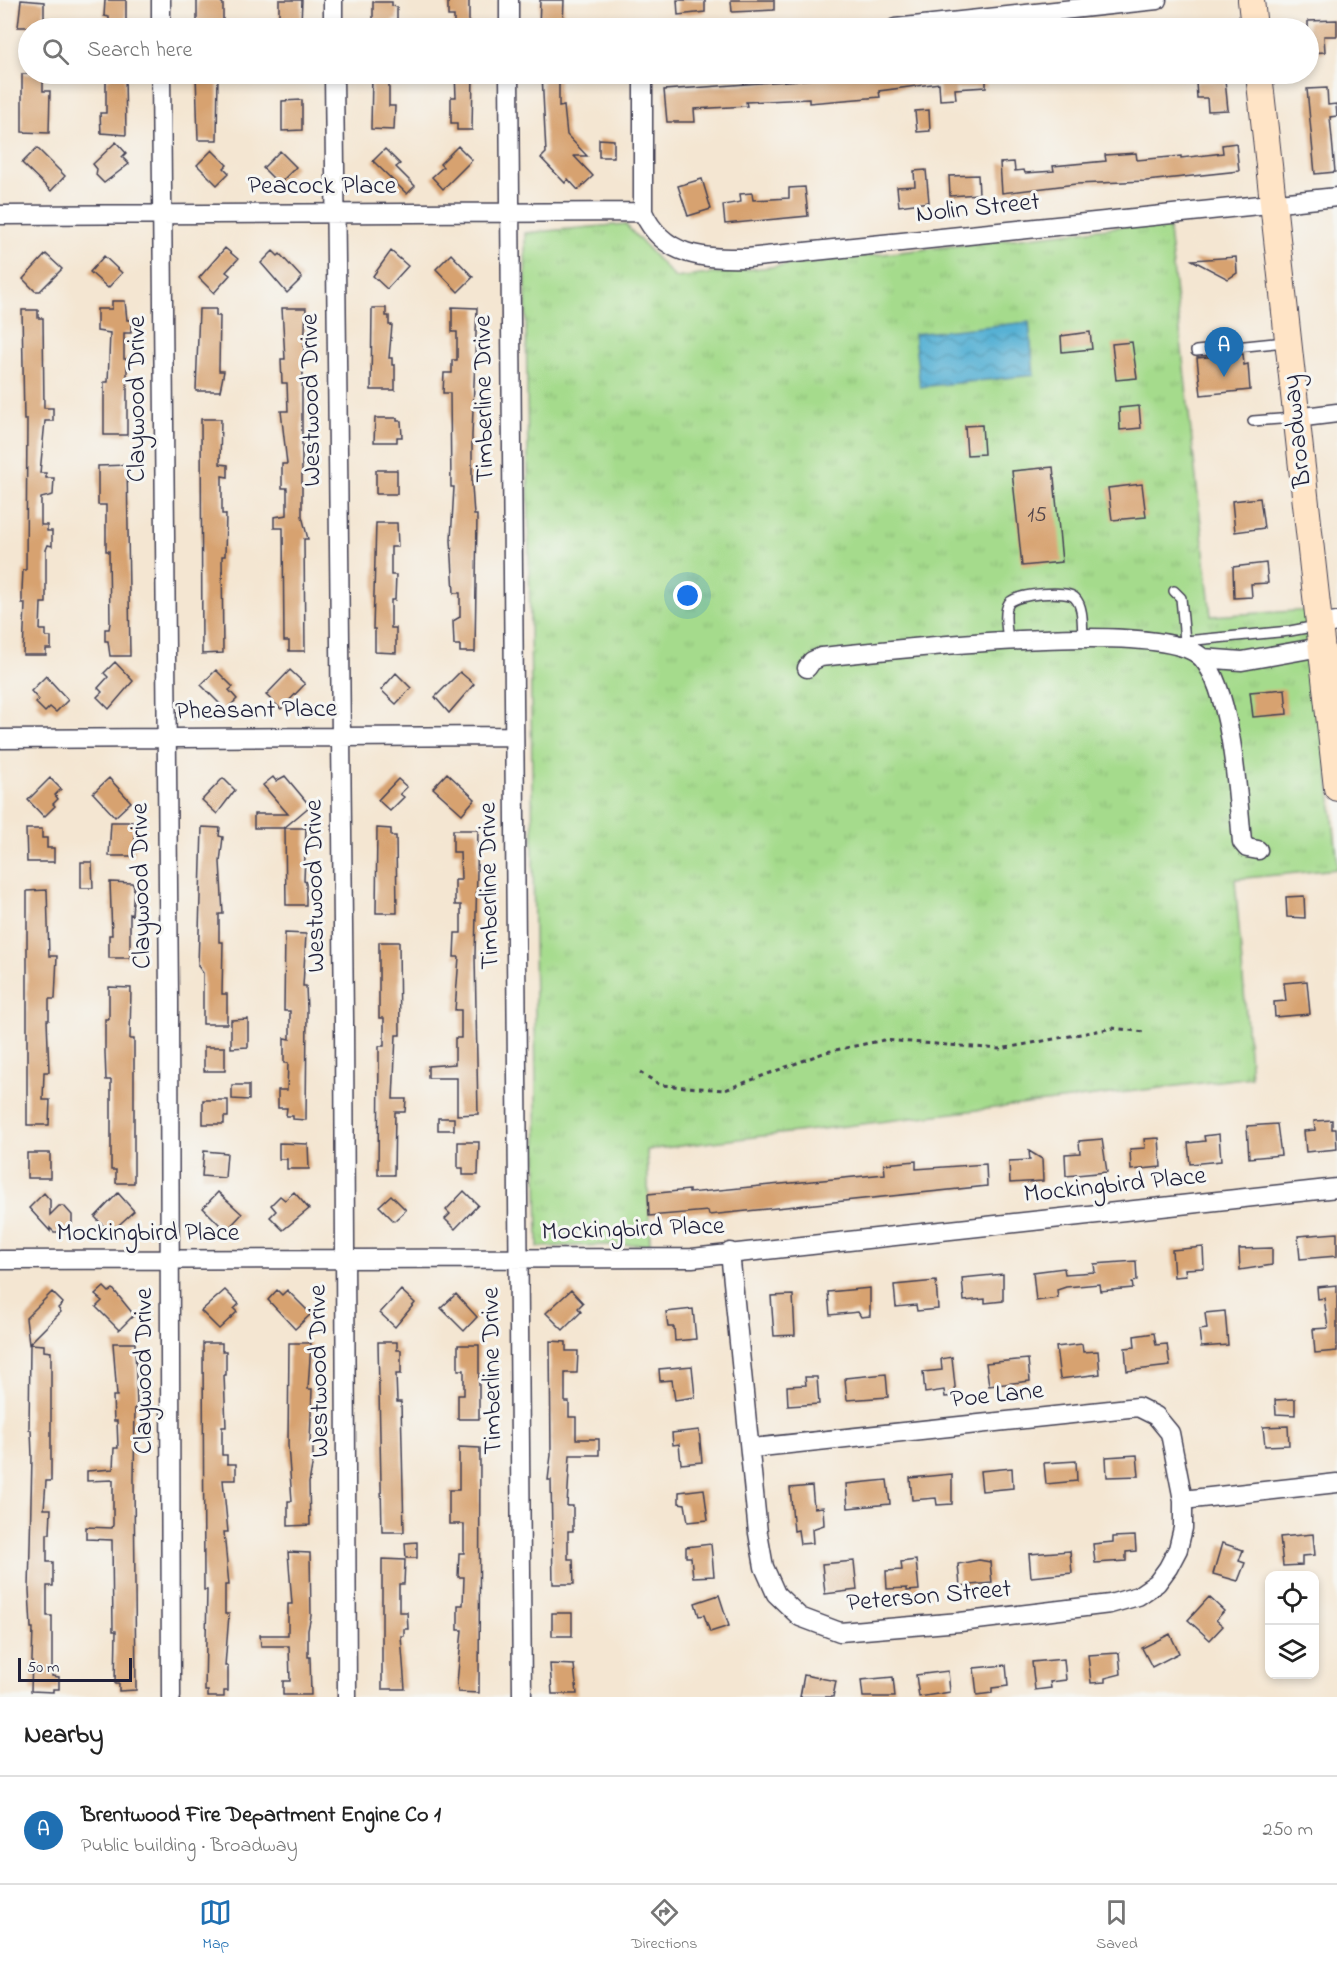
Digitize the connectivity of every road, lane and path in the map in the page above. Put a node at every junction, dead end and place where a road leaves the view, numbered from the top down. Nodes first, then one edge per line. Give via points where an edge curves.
1 (161, 0) edge
2 (333, 0) edge
3 (509, 0) edge
4 (1157, 0) edge
5 (1251, 0) edge
6 (161, 18) edge
7 (333, 18) edge
8 (509, 18) edge
9 (989, 18) edge
10 (1253, 18) edge
11 (161, 84) edge
12 (334, 84) edge
13 (509, 84) edge
14 (643, 84) edge
15 (1260, 84) edge
16 (1337, 197) edge
17 (1273, 204) junction
18 (335, 212) junction
19 (509, 212) junction
20 (643, 212) junction
21 (162, 213) junction
22 (0, 215) edge
23 (1288, 342) junction
24 (1196, 351) dead end
25 (1337, 413) edge
26 (1296, 418) junction
27 (1253, 421) dead end
28 (1174, 591) dead end
29 (1326, 632) edge
30 (1083, 639) junction
31 (1008, 640) junction
32 (1185, 641) junction
33 (1153, 643) junction
34 (1202, 658) junction
35 (807, 668) dead end
36 (340, 736) junction
37 (513, 736) junction
38 (166, 738) junction
39 (0, 739) edge
40 (1337, 788) edge
41 (1257, 850) dead end
42 (1144, 1032) dead end
43 (640, 1072) dead end
44 (1337, 1188) edge
45 (730, 1252) junction
46 (518, 1259) junction
47 (0, 1260) edge
48 (170, 1260) junction
49 (344, 1260) junction
50 (752, 1448) junction
51 (1337, 1483) edge
52 (1183, 1500) junction
53 (171, 1697) edge
54 (347, 1697) edge
55 (522, 1697) edge

1 - 6 street
2 - 7 street
3 - 8 street
4 - 9 street
5 - 10 street
11 - 21 street, Claywood Drive
12 - 18 street, Westwood Drive
13 - 19 street, Timberline Drive
14 - 20 street
15 - 17 street, Broadway
16 - 17 street, Nolin Street
17 - 20 street, Nolin Street via 710,259 684,254 660,238
17 - 23 street, Broadway
18 - 19 street, Peacock Place
18 - 21 street, Peacock Place
18 - 36 street, Westwood Drive
19 - 20 street, Peacock Place
19 - 37 street, Timberline Drive
21 - 22 street, Peacock Place
21 - 38 street, Claywood Drive
23 - 24 lane
23 - 26 street, Broadway
25 - 26 street
26 - 27 lane
26 - 29 street, Broadway
28 - 32 lane via 1180,598
29 - 32 lane via 1290,631
29 - 34 street via 1242,661
29 - 40 street, Broadway
30 - 31 street
30 - 31 lane via 1080,605 1065,592 1016,598 1008,604
30 - 33 street
31 - 35 street via 821,657
32 - 33 lane
33 - 34 street via 1186,649
34 - 41 street via 1212,676 1228,729 1242,842
36 - 37 street, Pheasant Place
36 - 38 street, Pheasant Place
36 - 49 street, Westwood Drive
37 - 46 street, Timberline Drive
38 - 39 street, Pheasant Place
38 - 48 street, Claywood Drive
42 - 43 path via 1113,1028 1000,1049 884,1040 826,1052 725,1090 660,1085
44 - 45 street, Mockingbird Place
45 - 46 street, Mockingbird Place via 692,1258
45 - 50 street, Peterson Street
46 - 49 street, Mockingbird Place
46 - 55 street, Timberline Drive
47 - 48 street, Mockingbird Place
48 - 49 street, Mockingbird Place
48 - 53 street, Claywood Drive
49 - 54 street, Westwood Drive
50 - 52 street, Poe Lane via 1138,1407 1162,1421 1170,1433
50 - 52 street, Peterson Street via 758,1533 764,1567 776,1594 800,1617 840,1632 1110,1604 1138,1596 1157,1583 1178,1549
51 - 52 street

